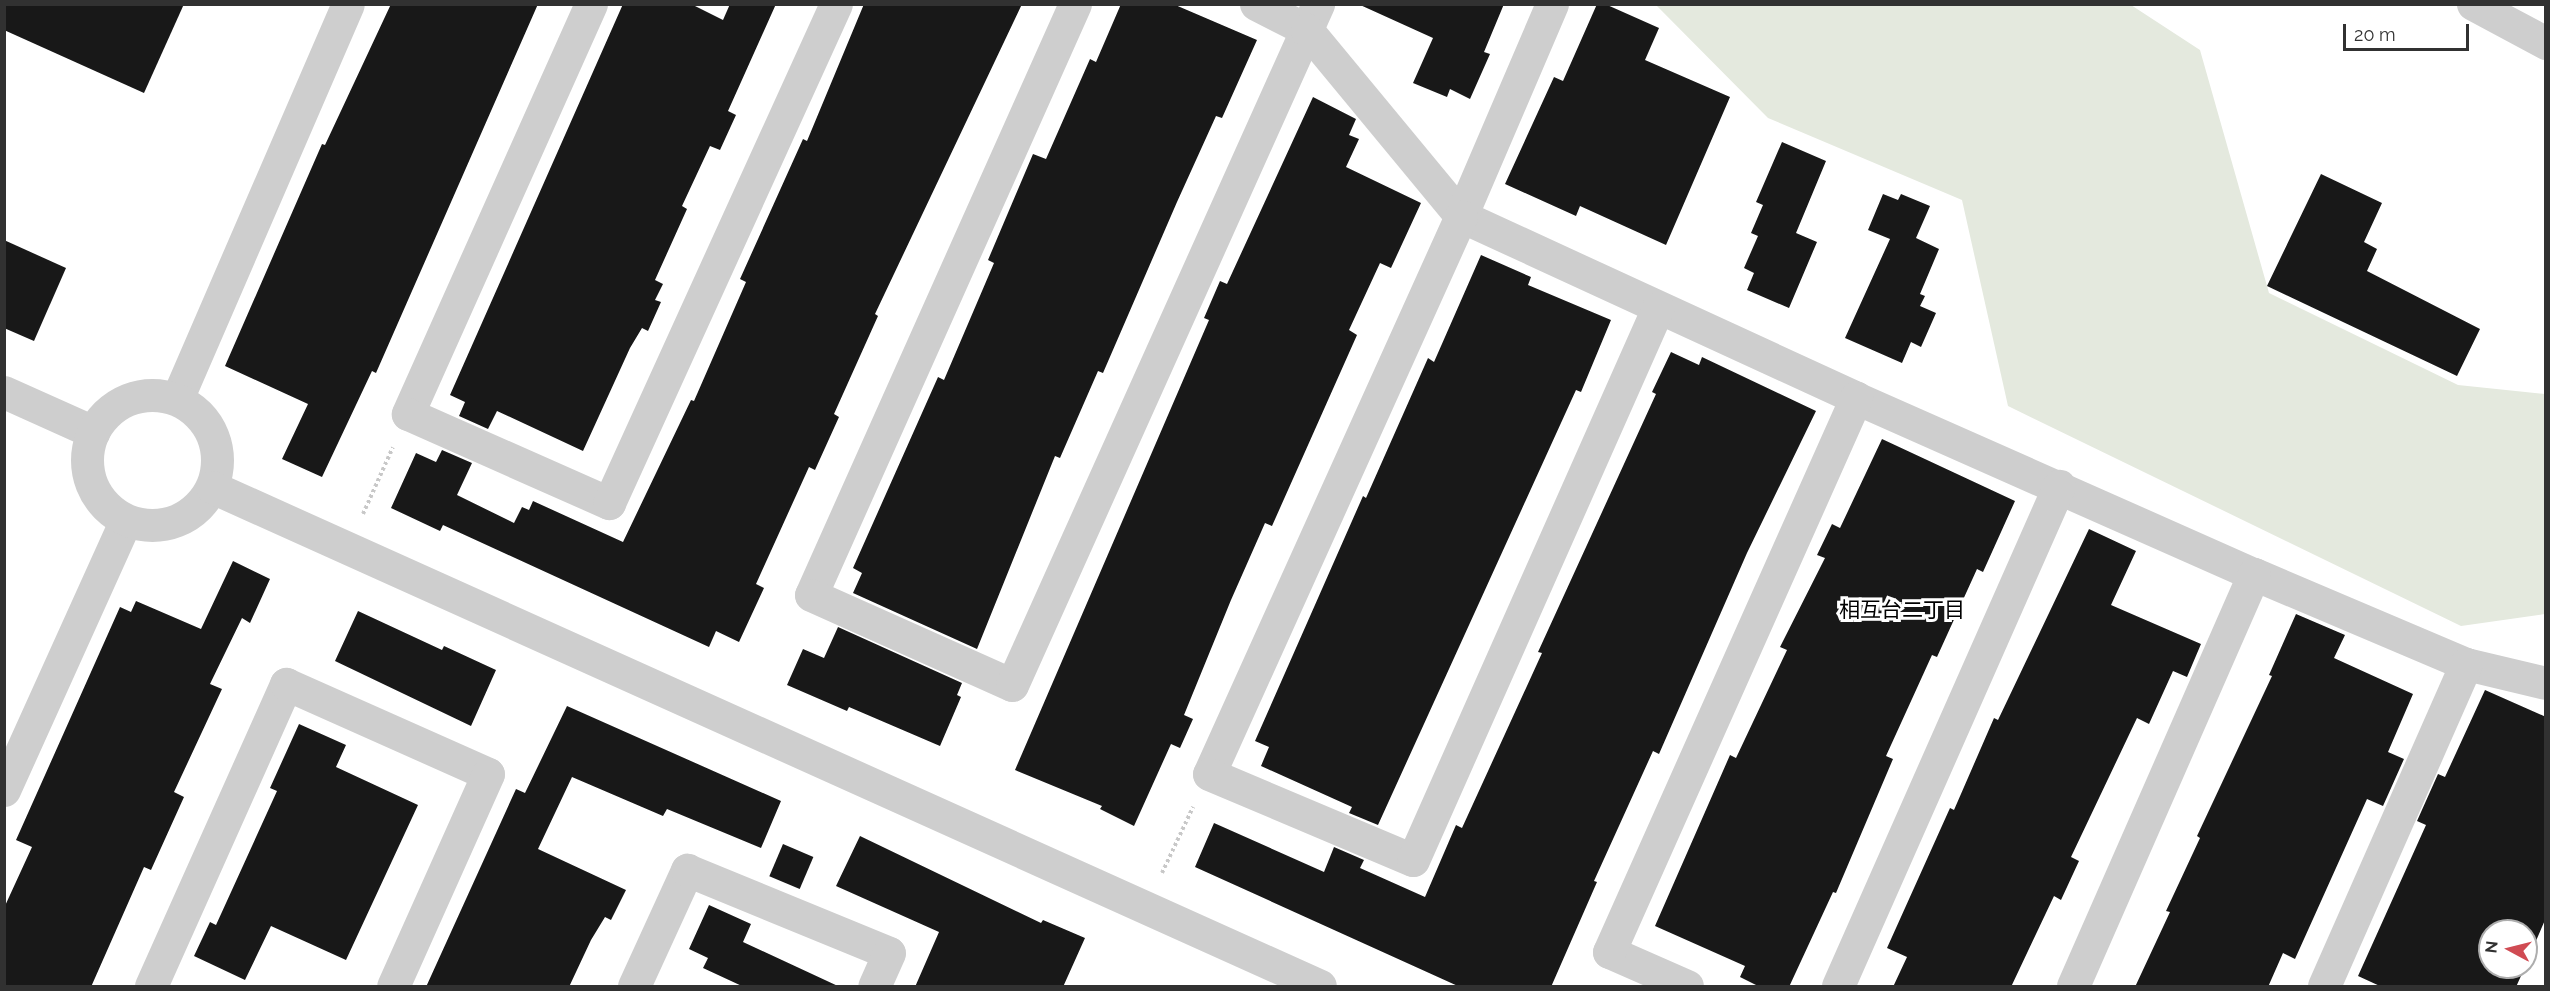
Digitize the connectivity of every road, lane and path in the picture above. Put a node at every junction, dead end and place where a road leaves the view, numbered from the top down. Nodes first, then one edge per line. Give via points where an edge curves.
1 (348, 4) edge
2 (591, 4) edge
3 (836, 4) edge
4 (1075, 4) edge
5 (1256, 4) edge
6 (1552, 4) edge
7 (2473, 4) edge
8 (1313, 17) edge
9 (2546, 43) edge
10 (1461, 216) junction
11 (1658, 308) junction
12 (4, 392) edge
13 (1856, 398) junction
14 (177, 399) junction
15 (408, 414) junction
16 (93, 432) junction
17 (2059, 486) junction
18 (212, 487) junction
19 (362, 516) dead end
20 (126, 520) junction
21 (2254, 574) junction
22 (2466, 664) junction
23 (2546, 683) edge
24 (1209, 774) junction
25 (4, 790) edge
26 (1162, 873) dead end
27 (151, 987) edge
28 (393, 987) edge
29 (634, 987) edge
30 (874, 987) edge
31 (1320, 987) edge
32 (1687, 987) edge
33 (1838, 987) edge
34 (2073, 987) edge
35 (2324, 987) edge

1 - 14 street
2 - 15 street
3 - 15 street via 609,503
4 - 8 street via 811,595 1012,685
5 - 8 street
6 - 10 street
7 - 9 street
8 - 10 street
10 - 11 street
10 - 24 street
11 - 13 street
11 - 24 street via 1413,860
12 - 16 street
13 - 17 street
13 - 32 street via 1609,952
14 - 16 street via 158,394 138,395 112,409
14 - 18 street via 195,410 209,426 217,445 218,466
15 - 19 path
16 - 20 street via 88,449 91,483 111,511
17 - 21 street
17 - 33 street
18 - 20 street via 204,501 176,521 142,525
18 - 31 street
20 - 25 street
21 - 22 street
21 - 34 street
22 - 23 street
22 - 35 street
24 - 26 path
27 - 28 street via 286,684 488,774
29 - 30 street via 687,870 889,953

